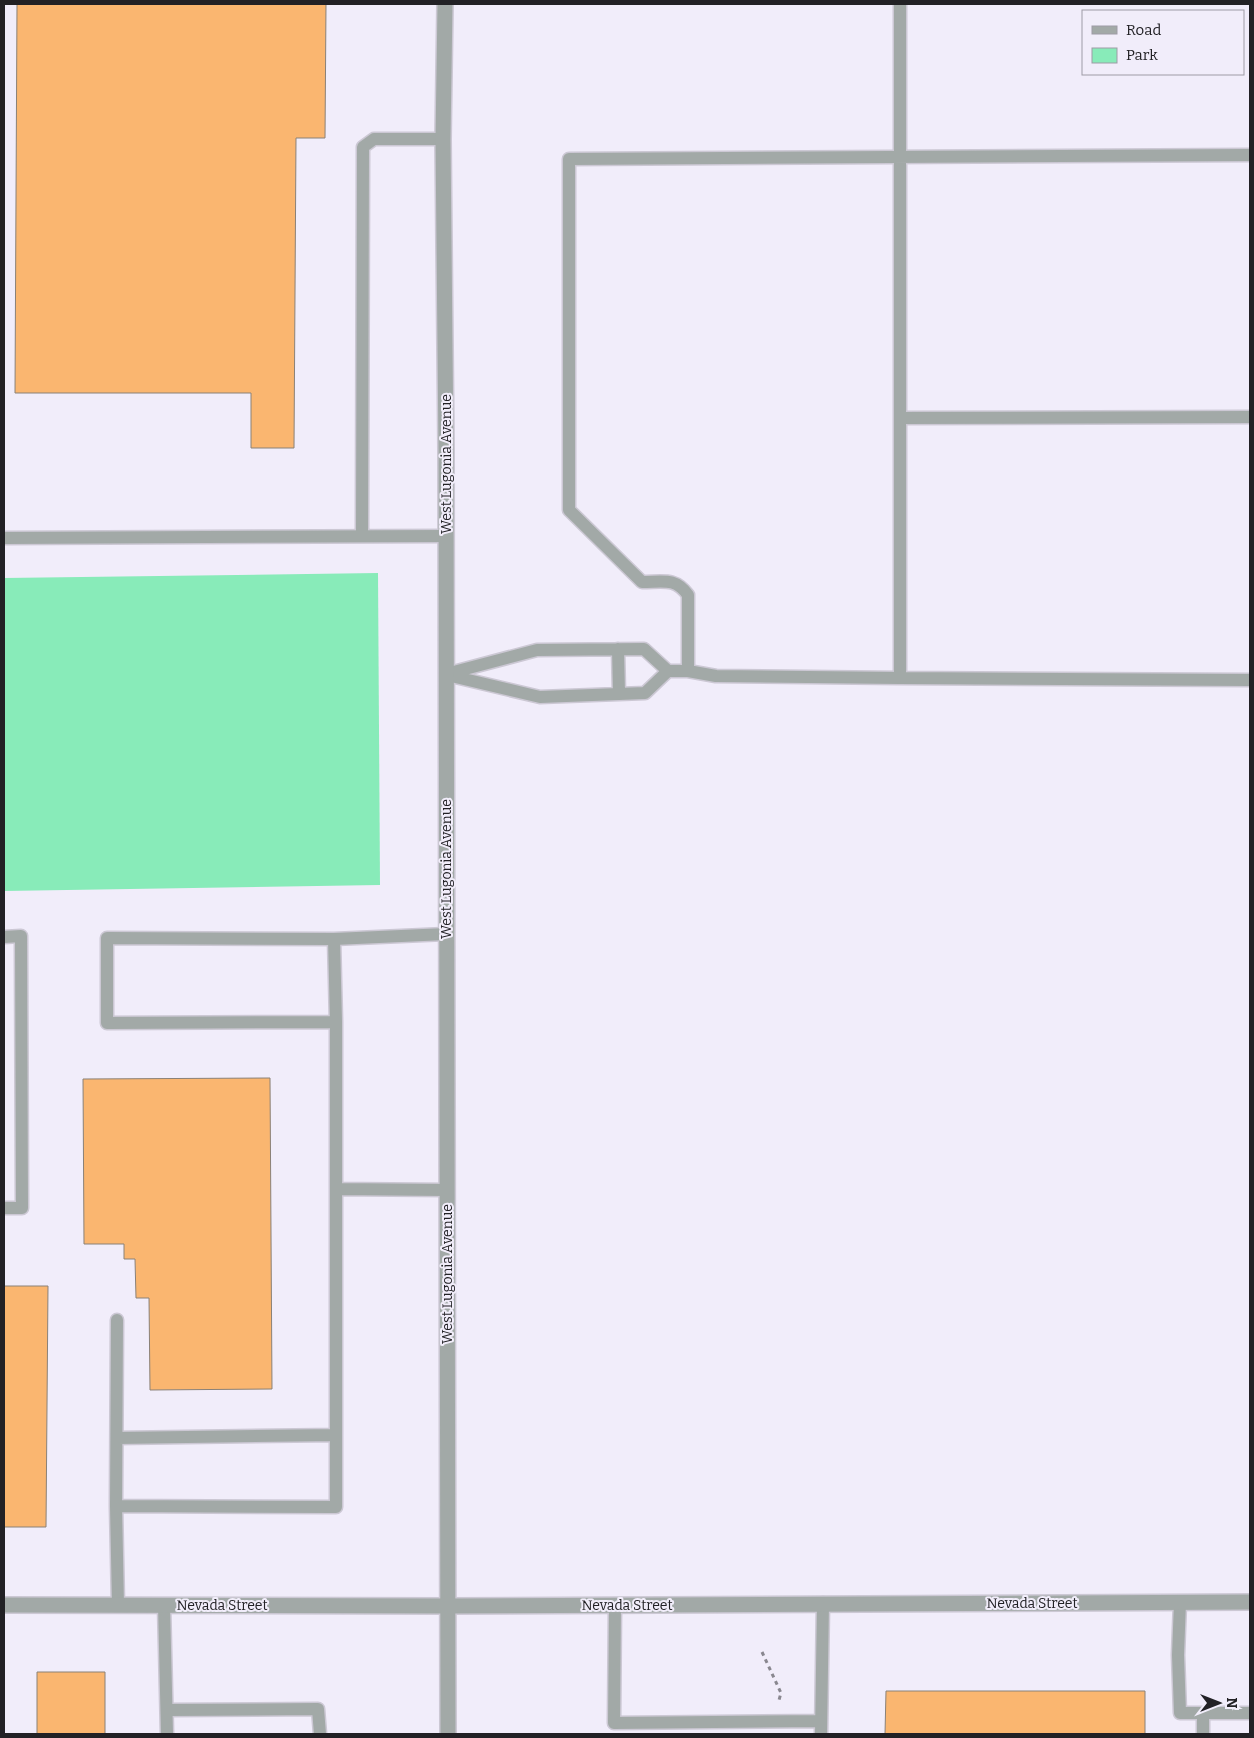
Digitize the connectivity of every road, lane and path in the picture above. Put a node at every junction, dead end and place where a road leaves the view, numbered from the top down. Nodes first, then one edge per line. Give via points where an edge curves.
1 (445, 4) edge
2 (900, 4) edge
3 (443, 139) junction
4 (1250, 155) edge
5 (901, 158) junction
6 (1250, 417) edge
7 (900, 418) junction
8 (362, 535) junction
9 (446, 536) junction
10 (4, 538) edge
11 (618, 649) junction
12 (668, 671) junction
13 (688, 671) junction
14 (446, 674) junction
15 (900, 678) junction
16 (1250, 680) edge
17 (619, 694) junction
18 (446, 934) junction
19 (4, 937) edge
20 (334, 939) junction
21 (336, 1022) junction
22 (336, 1189) junction
23 (447, 1190) junction
24 (4, 1208) edge
25 (117, 1320) dead end
26 (336, 1435) junction
27 (117, 1438) junction
28 (116, 1506) junction
29 (1180, 1602) junction
30 (1250, 1602) edge
31 (824, 1604) junction
32 (4, 1605) edge
33 (118, 1605) junction
34 (164, 1605) junction
35 (615, 1605) junction
36 (449, 1606) junction
37 (762, 1652) dead end
38 (166, 1710) junction
39 (1250, 1712) edge
40 (1203, 1713) junction
41 (775, 1721) junction
42 (821, 1721) junction
43 (167, 1734) edge
44 (320, 1734) edge
45 (448, 1734) edge
46 (821, 1734) edge
47 (1203, 1734) edge

1 - 3 street, West Lugonia Avenue
2 - 5 lane
3 - 8 lane via 374,140 362,147
3 - 9 street, West Lugonia Avenue
4 - 5 lane
5 - 7 lane
5 - 13 lane via 569,159 569,510 642,582 670,582 681,586 688,595
6 - 7 lane
7 - 15 lane
8 - 9 lane
8 - 10 lane
9 - 14 street, West Lugonia Avenue
11 - 12 lane via 644,649
11 - 14 lane via 537,650
11 - 17 lane
12 - 13 lane
12 - 17 lane via 645,693
13 - 15 lane via 716,676
14 - 17 lane via 540,697
14 - 18 street, West Lugonia Avenue
15 - 16 lane
18 - 20 lane
18 - 23 street, West Lugonia Avenue
19 - 24 lane via 21,936 22,1208
20 - 21 lane
20 - 21 lane via 107,938 107,1023
21 - 22 lane
22 - 23 lane
22 - 26 lane
23 - 36 street, West Lugonia Avenue
25 - 27 lane
26 - 27 lane
26 - 28 lane via 336,1507
27 - 28 lane
28 - 33 lane
29 - 30 street, Nevada Street
29 - 31 street, Nevada Street
29 - 40 lane via 1180,1713
31 - 35 street, Nevada Street
31 - 42 lane
32 - 33 street, Nevada Street
33 - 34 street, Nevada Street
34 - 36 street, Nevada Street
34 - 38 lane
35 - 36 street, Nevada Street
35 - 41 lane via 614,1722
36 - 45 street, West Lugonia Avenue
37 - 41 path via 781,1693
38 - 43 lane
38 - 44 lane via 318,1709
39 - 40 lane
40 - 47 lane
41 - 42 lane
42 - 46 lane

